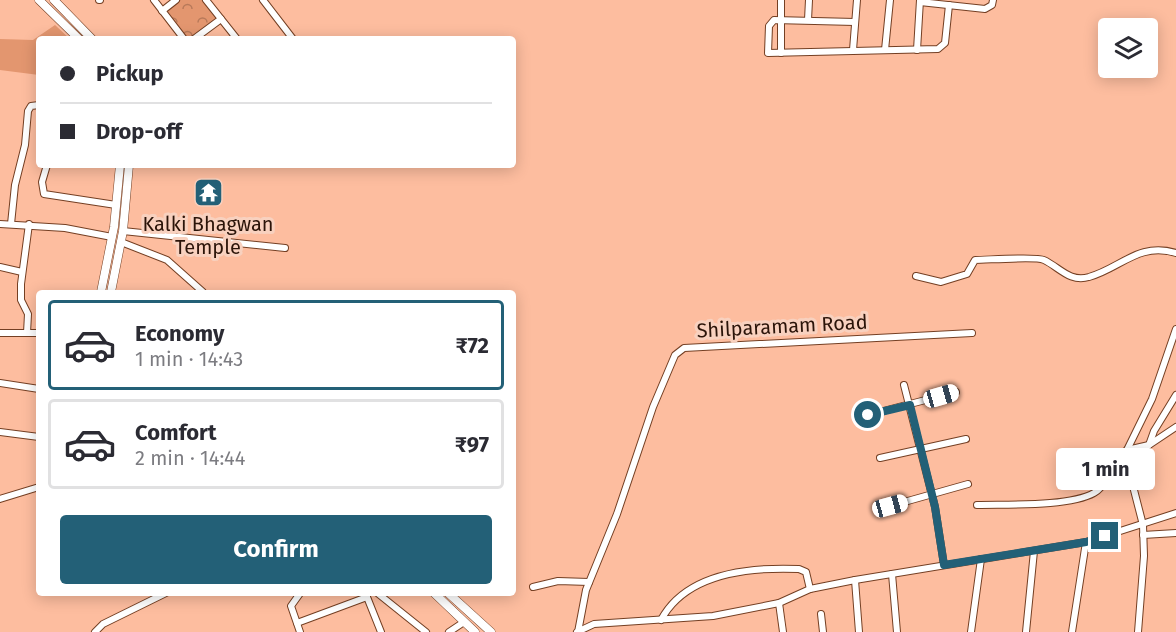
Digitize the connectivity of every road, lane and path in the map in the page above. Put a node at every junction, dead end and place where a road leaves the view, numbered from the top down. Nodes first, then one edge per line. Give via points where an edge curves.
1 (39, 0) edge
2 (54, 0) edge
3 (154, 0) edge
4 (177, 0) edge
5 (206, 0) edge
6 (263, 0) edge
7 (781, 0) edge
8 (809, 0) edge
9 (857, 0) edge
10 (890, 0) edge
11 (993, 0) edge
12 (920, 1) edge
13 (949, 5) junction
14 (162, 11) junction
15 (221, 19) junction
16 (780, 20) junction
17 (808, 20) junction
18 (855, 22) junction
19 (77, 36) edge
20 (89, 36) edge
21 (182, 36) edge
22 (198, 36) edge
23 (235, 36) edge
24 (291, 36) edge
25 (853, 50) junction
26 (885, 50) junction
27 (917, 50) junction
28 (781, 53) junction
29 (36, 105) edge
30 (46, 168) edge
31 (120, 168) edge
32 (129, 168) edge
33 (116, 205) junction
34 (0, 224) edge
35 (11, 224) junction
36 (29, 224) junction
37 (123, 231) junction
38 (112, 237) junction
39 (121, 242) junction
40 (285, 248) dead end
41 (1176, 253) edge
42 (0, 267) edge
43 (22, 272) junction
44 (916, 276) dead end
45 (101, 290) edge
46 (111, 290) edge
47 (201, 290) edge
48 (1176, 329) edge
49 (0, 333) edge
50 (27, 333) junction
51 (36, 333) edge
52 (972, 333) dead end
53 (1173, 350) edge
54 (0, 383) edge
55 (904, 385) dead end
56 (36, 389) edge
57 (956, 392) dead end
58 (1176, 395) edge
59 (910, 405) junction
60 (868, 415) dead end
61 (1176, 427) edge
62 (0, 432) edge
63 (36, 437) edge
64 (966, 439) dead end
65 (1149, 445) junction
66 (921, 450) junction
67 (1127, 450) junction
68 (880, 458) dead end
69 (1126, 459) junction
70 (968, 484) dead end
71 (36, 488) edge
72 (932, 495) junction
73 (0, 499) edge
74 (977, 505) dead end
75 (890, 506) dead end
76 (1176, 513) edge
77 (1143, 525) junction
78 (1176, 533) edge
79 (1143, 535) junction
80 (1086, 542) junction
81 (1034, 551) junction
82 (981, 559) junction
83 (944, 565) junction
84 (892, 574) junction
85 (855, 580) junction
86 (589, 582) junction
87 (533, 587) dead end
88 (810, 589) junction
89 (151, 596) edge
90 (161, 596) edge
91 (298, 596) edge
92 (364, 596) edge
93 (366, 596) edge
94 (381, 596) edge
95 (437, 596) edge
96 (451, 596) edge
97 (151, 602) junction
98 (779, 603) junction
99 (821, 614) dead end
100 (661, 620) junction
101 (464, 622) junction
102 (297, 623) junction
103 (590, 629) edge
104 (95, 632) edge
105 (300, 632) edge
106 (381, 632) edge
107 (426, 632) edge
108 (449, 632) edge
109 (475, 632) edge
110 (491, 632) edge
111 (577, 632) edge
112 (783, 632) edge
113 (823, 632) edge
114 (859, 632) edge
115 (897, 632) edge
116 (971, 632) edge
117 (1026, 632) edge
118 (1072, 632) edge
119 (1138, 632) edge

1 - 19 main road
2 - 20 main road
3 - 14 street
4 - 14 street
5 - 15 street
6 - 24 street
7 - 16 street
8 - 17 street
9 - 18 street
10 - 26 street
11 - 13 street via 993,5 985,9
12 - 13 street
12 - 27 street
13 - 27 street via 943,47
14 - 21 street
15 - 22 street
15 - 23 street
16 - 17 street
16 - 28 street
16 - 28 street via 769,26 768,52
17 - 18 street
18 - 25 street
25 - 26 street
25 - 28 street
26 - 27 street
29 - 35 street via 28,111 26,146 15,185
30 - 33 street via 44,194
31 - 33 main road
32 - 37 main road
33 - 38 main road
34 - 35 street
35 - 36 street
36 - 38 street
36 - 43 street
37 - 39 main road
37 - 40 street
38 - 45 main road
39 - 46 main road
39 - 47 street via 167,260
41 - 44 street via 1137,253 1089,278 1071,278 1043,259 1032,258 975,260 967,274 941,282
42 - 43 street
43 - 50 street
48 - 53 street
49 - 50 street
50 - 51 street
52 - 86 street, Shilparamam Road via 684,348 675,355 667,371
53 - 67 street
54 - 56 street
55 - 59 street
57 - 59 street
58 - 65 street
59 - 60 street
59 - 66 street
61 - 65 street
62 - 63 street
64 - 66 street
65 - 67 street
66 - 68 street
66 - 72 street
67 - 69 street
69 - 74 street via 1114,466 1098,490 1086,496
69 - 77 street
70 - 72 street
71 - 73 street
72 - 75 street
72 - 83 street
76 - 77 street
77 - 79 street
77 - 80 street
78 - 79 street
79 - 119 street
80 - 81 street
80 - 118 street
81 - 82 street
81 - 117 street
82 - 83 street
82 - 116 street
83 - 84 street
84 - 85 street
84 - 115 street
85 - 88 street
85 - 114 street
86 - 87 street via 558,580
86 - 111 street, Shilparamam Road
88 - 98 street
88 - 100 street via 806,572 799,568 724,574 677,597
89 - 97 street
90 - 97 street
91 - 102 street via 291,606
92 - 102 street
93 - 106 street
94 - 107 street
95 - 101 main road
96 - 110 main road
97 - 104 street via 103,624
98 - 100 street via 713,616
98 - 112 street
99 - 113 street
100 - 103 street
101 - 108 street
101 - 109 main road
102 - 105 street
103 - 111 street

